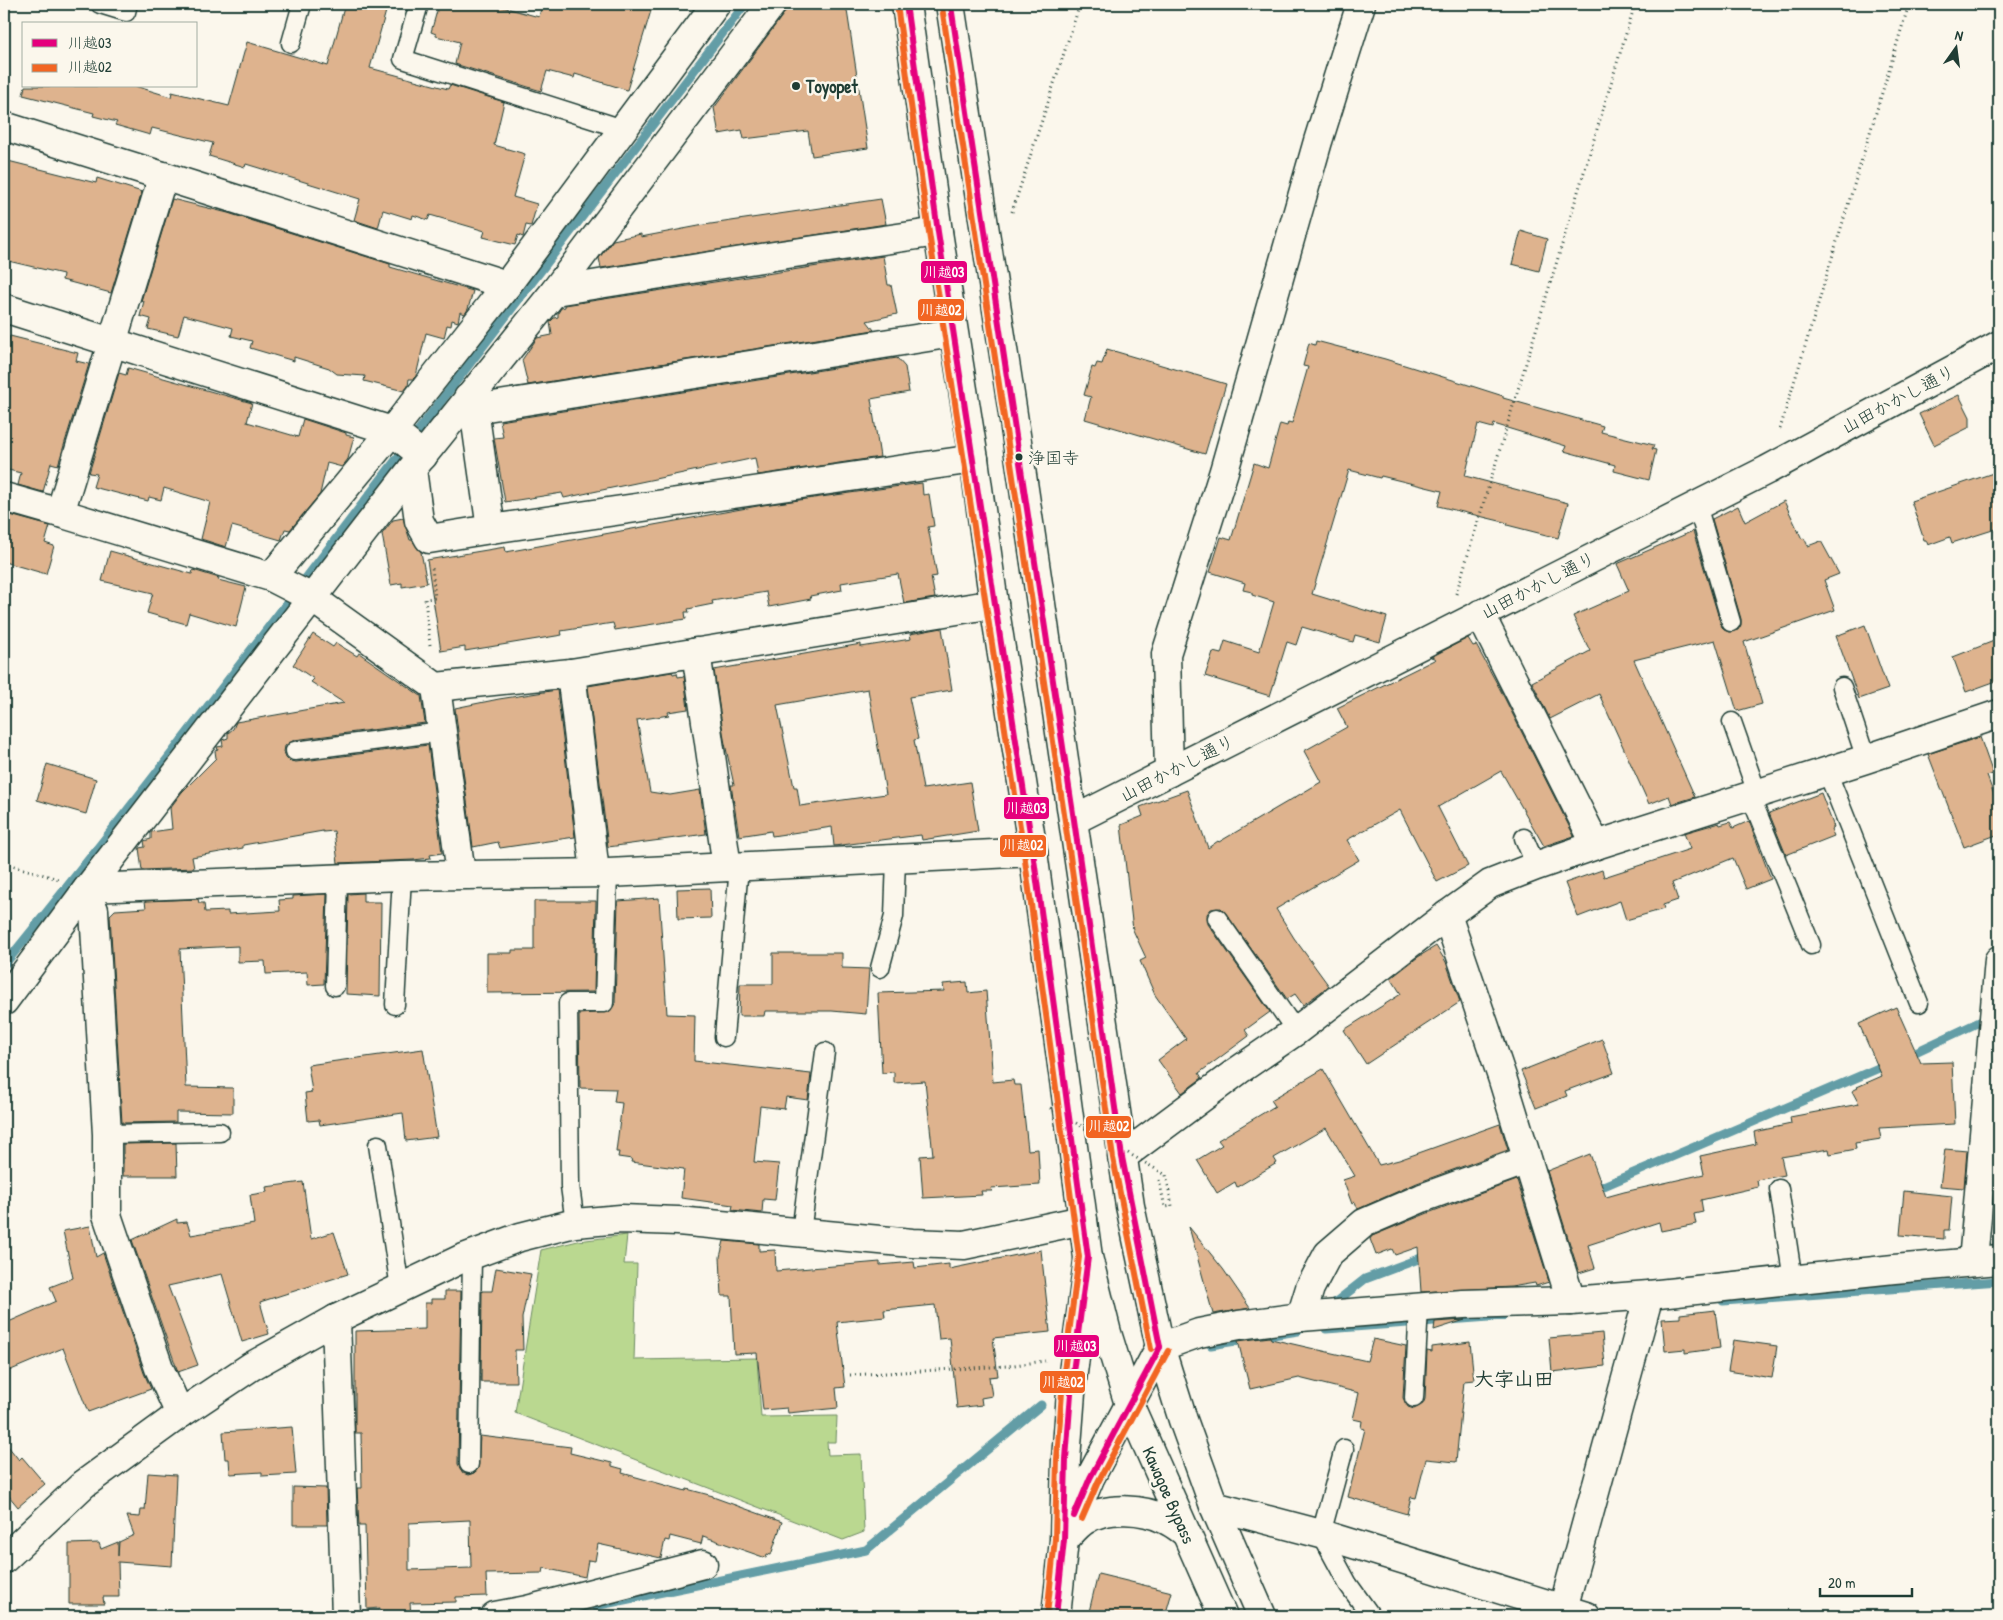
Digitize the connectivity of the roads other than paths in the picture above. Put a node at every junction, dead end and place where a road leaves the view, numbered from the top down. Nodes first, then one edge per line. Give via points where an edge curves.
1 (100, 4) edge
2 (128, 4) edge
3 (302, 4) edge
4 (419, 4) edge
5 (716, 4) edge
6 (772, 4) edge
7 (906, 4) edge
8 (950, 4) edge
9 (1361, 4) edge
10 (291, 43) dead end
11 (4, 126) edge
12 (622, 129) junction
13 (164, 176) junction
14 (938, 232) junction
15 (507, 285) junction
16 (555, 291) junction
17 (4, 308) edge
18 (953, 333) junction
19 (113, 343) junction
20 (1999, 345) edge
21 (471, 404) junction
22 (409, 449) junction
23 (974, 459) junction
24 (4, 497) edge
25 (1697, 505) junction
26 (60, 513) junction
27 (491, 529) junction
28 (294, 589) junction
29 (994, 604) junction
30 (1480, 614) junction
31 (1731, 622) dead end
32 (696, 652) junction
33 (571, 673) junction
34 (436, 687) junction
35 (1842, 687) dead end
36 (1999, 714) edge
37 (1732, 722) dead end
38 (442, 732) junction
39 (295, 751) dead end
40 (1866, 759) junction
41 (1827, 771) junction
42 (1169, 772) junction
43 (1753, 794) junction
44 (1074, 820) junction
45 (1524, 838) dead end
46 (1596, 844) junction
47 (1033, 852) junction
48 (896, 859) junction
49 (1536, 866) junction
50 (733, 867) junction
51 (601, 872) junction
52 (461, 874) junction
53 (402, 876) junction
54 (338, 879) junction
55 (87, 890) junction
56 (1446, 915) junction
57 (1217, 918) dead end
58 (1812, 945) dead end
59 (1999, 960) edge
60 (880, 968) dead end
61 (335, 986) dead end
62 (4, 1001) edge
63 (1919, 1003) dead end
64 (396, 1005) dead end
65 (1296, 1030) junction
66 (724, 1037) dead end
67 (825, 1052) dead end
68 (220, 1132) dead end
69 (107, 1134) junction
70 (378, 1144) dead end
71 (1122, 1157) junction
72 (1527, 1160) junction
73 (1779, 1189) dead end
74 (1083, 1220) junction
75 (575, 1223) junction
76 (801, 1232) junction
77 (472, 1255) junction
78 (1088, 1257) junction
79 (1986, 1261) edge
80 (1794, 1280) junction
81 (400, 1288) junction
82 (1649, 1295) junction
83 (1571, 1301) junction
84 (1420, 1308) junction
85 (1301, 1317) junction
86 (336, 1319) junction
87 (1160, 1346) junction
88 (1414, 1398) dead end
89 (1129, 1404) junction
90 (180, 1414) junction
91 (1344, 1449) dead end
92 (469, 1464) dead end
93 (1214, 1506) junction
94 (1186, 1533) junction
95 (1321, 1534) junction
96 (1064, 1540) junction
97 (4, 1559) edge
98 (703, 1564) dead end
99 (527, 1613) edge
100 (1570, 1614) edge
101 (346, 1616) edge
102 (496, 1616) edge
103 (1056, 1616) edge
104 (1223, 1616) edge
105 (1262, 1616) edge
106 (1371, 1616) edge

1 - 2 lane via 126,12
3 - 10 lane
4 - 12 lane via 403,59
5 - 12 main road
6 - 16 main road
7 - 14 main road
8 - 44 main road, Kawagoe Bypass
9 - 42 main road via 1318,141 1224,471 1166,654
11 - 13 main road
12 - 15 main road
13 - 15 main road
13 - 19 main road
14 - 16 main road
14 - 18 main road
15 - 22 main road
16 - 21 main road
17 - 19 main road
18 - 21 main road
18 - 23 main road
19 - 22 main road
19 - 26 main road
20 - 25 main road, 山田かかし通り
21 - 22 main road
21 - 27 main road
22 - 27 main road via 420,521 429,539
22 - 28 main road
22 - 28 main road
23 - 27 main road
23 - 29 main road
24 - 26 main road
25 - 30 main road, 山田かかし通り
25 - 31 lane
26 - 28 main road
28 - 34 main road
28 - 55 main road
29 - 32 main road
29 - 47 main road
30 - 42 main road, 山田かかし通り
30 - 46 main road
32 - 33 main road
32 - 50 main road
33 - 34 main road
33 - 51 main road
34 - 38 main road
35 - 40 lane
36 - 40 main road
37 - 43 lane
38 - 39 lane
38 - 52 main road
40 - 41 main road
41 - 43 main road
41 - 63 lane
42 - 44 main road, 山田かかし通り
43 - 46 main road
43 - 58 lane
44 - 71 main road, Kawagoe Bypass
45 - 49 lane
46 - 49 main road
47 - 48 main road
47 - 74 main road
48 - 50 main road
48 - 60 lane via 894,916
49 - 56 main road via 1490,884
50 - 51 main road
50 - 66 lane
51 - 52 main road
51 - 75 lane via 604,1003 568,1003 570,1186
52 - 53 main road
53 - 54 main road
53 - 64 lane
54 - 55 main road
54 - 61 lane
55 - 62 main road
55 - 69 main road via 94,910
56 - 65 main road
56 - 72 main road
57 - 65 lane
59 - 79 main road
65 - 71 main road
67 - 76 lane
68 - 69 lane
69 - 90 main road via 107,1216 159,1368
70 - 81 lane
71 - 87 main road, Kawagoe Bypass
72 - 83 main road
72 - 85 main road via 1364,1223 1328,1254 1310,1288
73 - 80 lane
74 - 76 main road via 964,1245 912,1244
74 - 78 main road
75 - 76 main road via 621,1219 678,1221
75 - 77 main road via 520,1237
77 - 81 main road
77 - 92 lane
78 - 89 main road, Kawagoe Bypass
78 - 96 main road via 1066,1459
79 - 80 main road
80 - 82 main road
81 - 86 main road
82 - 83 main road
82 - 100 main road
83 - 84 main road
84 - 85 main road
84 - 88 lane
85 - 87 main road via 1199,1333
86 - 90 main road via 252,1366
86 - 101 main road
87 - 89 main road
87 - 93 main road, Kawagoe Bypass
89 - 94 main road, Kawagoe Bypass
89 - 96 main road via 1090,1478
90 - 97 main road via 84,1484
91 - 95 lane
93 - 95 main road
93 - 105 main road, Kawagoe Bypass
94 - 96 main road via 1165,1519 1120,1510 1100,1513 1085,1520
94 - 104 main road, Kawagoe Bypass
95 - 100 main road
95 - 106 lane via 1348,1584
96 - 103 main road
98 - 99 main road
99 - 102 main road

